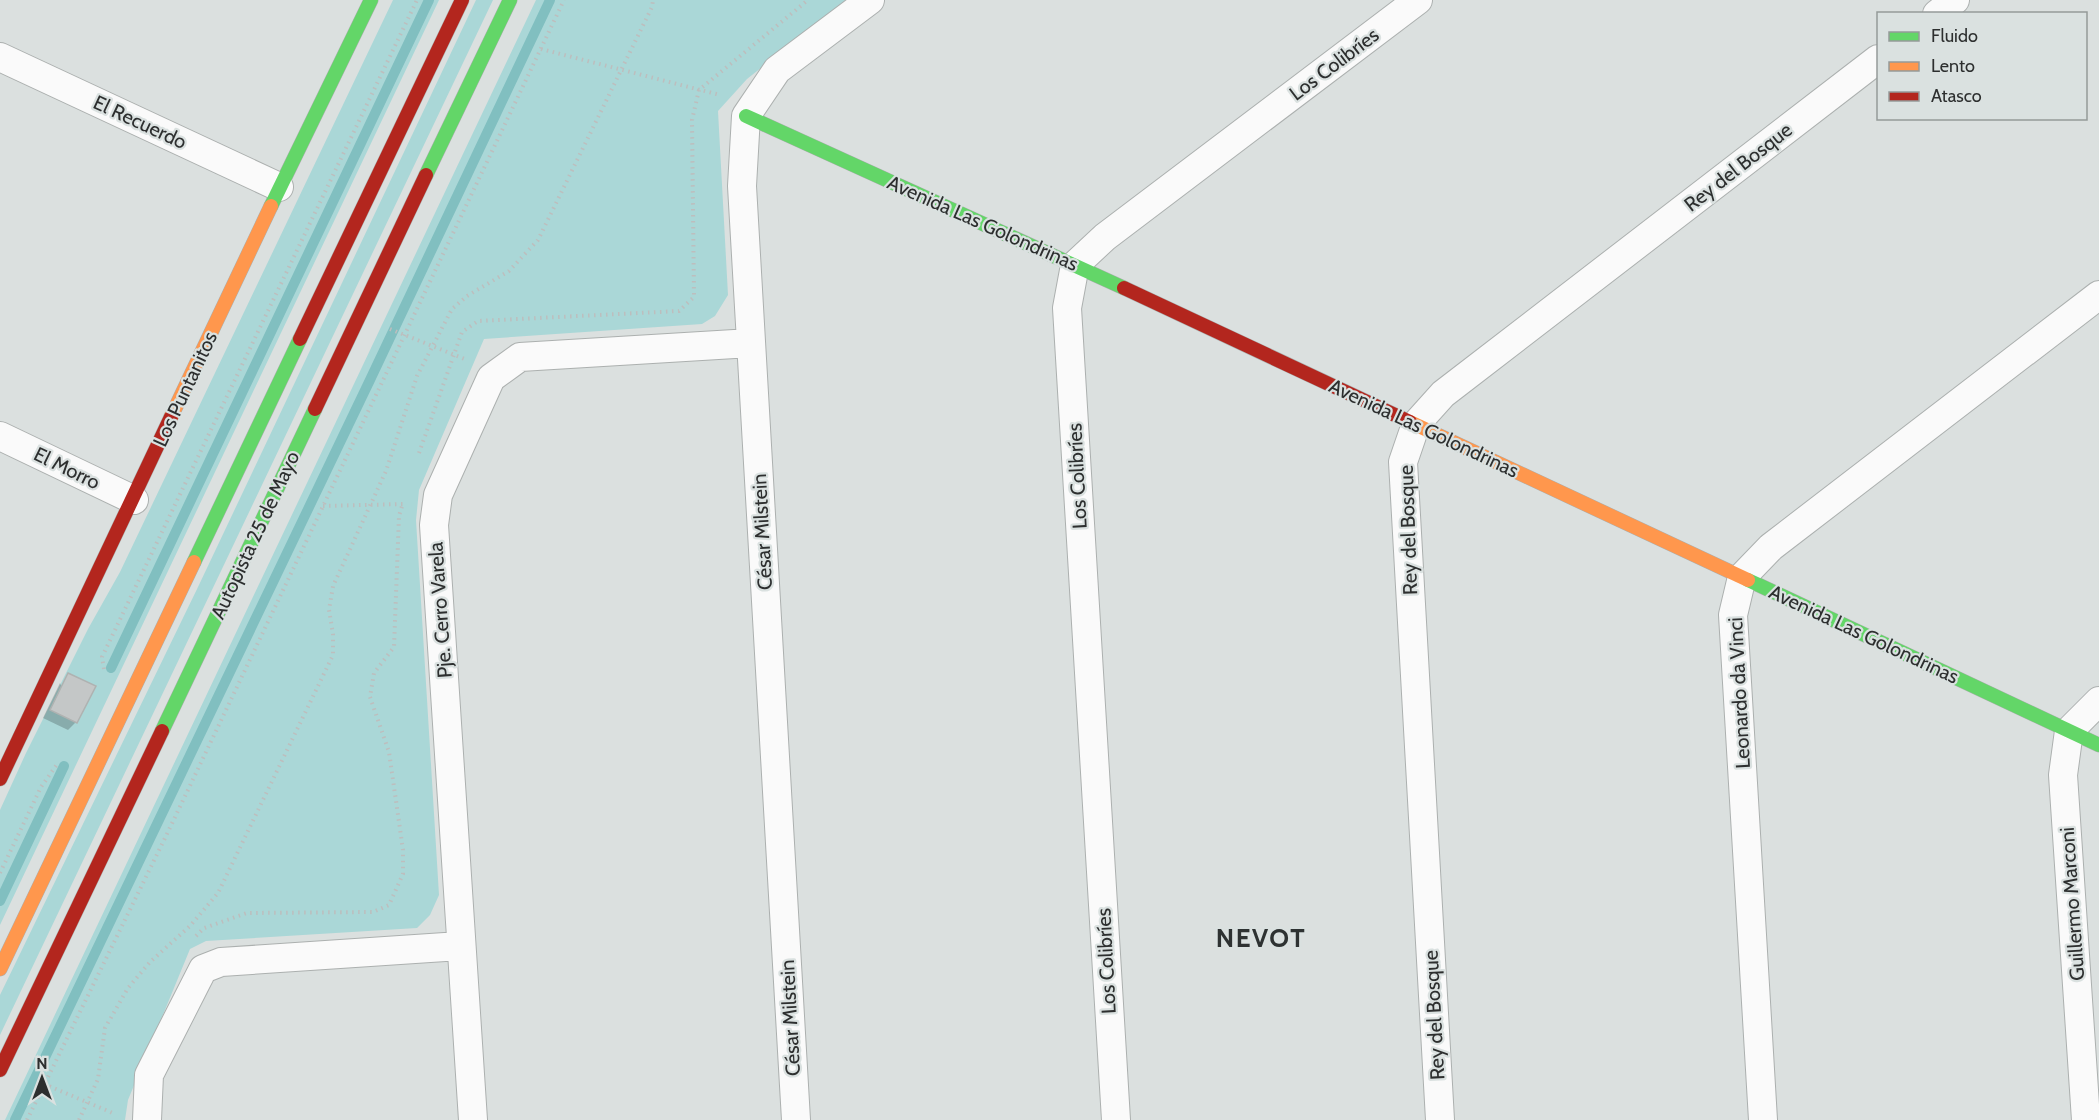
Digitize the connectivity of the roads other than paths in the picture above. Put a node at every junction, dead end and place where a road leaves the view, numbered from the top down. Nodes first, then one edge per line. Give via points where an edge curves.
1 (371, 0) edge
2 (462, 0) edge
3 (510, 0) edge
4 (870, 0) edge
5 (1418, 0) edge
6 (1955, 0) edge
7 (1940, 12) edge
8 (0, 57) edge
9 (1877, 60) edge
10 (750, 110) junction
11 (279, 188) junction
12 (1076, 265) junction
13 (2099, 295) edge
14 (751, 343) junction
15 (1416, 424) junction
16 (0, 436) edge
17 (134, 500) junction
18 (1742, 577) junction
19 (2099, 701) edge
20 (2069, 730) junction
21 (2099, 745) edge
22 (0, 779) edge
23 (460, 946) junction
24 (0, 969) edge
25 (0, 1070) edge
26 (134, 1118) edge
27 (473, 1120) edge
28 (796, 1120) edge
29 (1116, 1120) edge
30 (1440, 1120) edge
31 (1764, 1120) edge
32 (2086, 1120) edge

1 - 11 street, Los Puntanitos
2 - 24 street
3 - 25 street, Autopista 25 de Mayo
4 - 10 street via 777,70
5 - 12 street, Los Colibríes via 1105,237
6 - 7 street
8 - 11 street, El Recuerdo
9 - 15 street, Rey del Bosque via 1443,394
10 - 12 street, Avenida Las Golondrinas
10 - 14 street, César Milstein via 742,186
11 - 17 street, Los Puntanitos
12 - 15 street, Avenida Las Golondrinas
12 - 29 street, Los Colibríes via 1067,308
13 - 18 street via 1771,547
14 - 23 street, Pje. Cerro Varela via 520,357 491,378 438,495 434,525
14 - 28 street, César Milstein
15 - 18 street, Avenida Las Golondrinas
15 - 30 street, Rey del Bosque via 1403,462
16 - 17 street, El Morro
17 - 22 street, Los Puntanitos
18 - 20 street, Avenida Las Golondrinas
18 - 31 street, Leonardo da Vinci via 1733,615
19 - 20 street
20 - 21 street, Avenida Las Golondrinas
20 - 32 street, Guillermo Marconi via 2063,775
23 - 26 street via 221,962 203,969 149,1075
23 - 27 street, Pje. Cerro Varela

